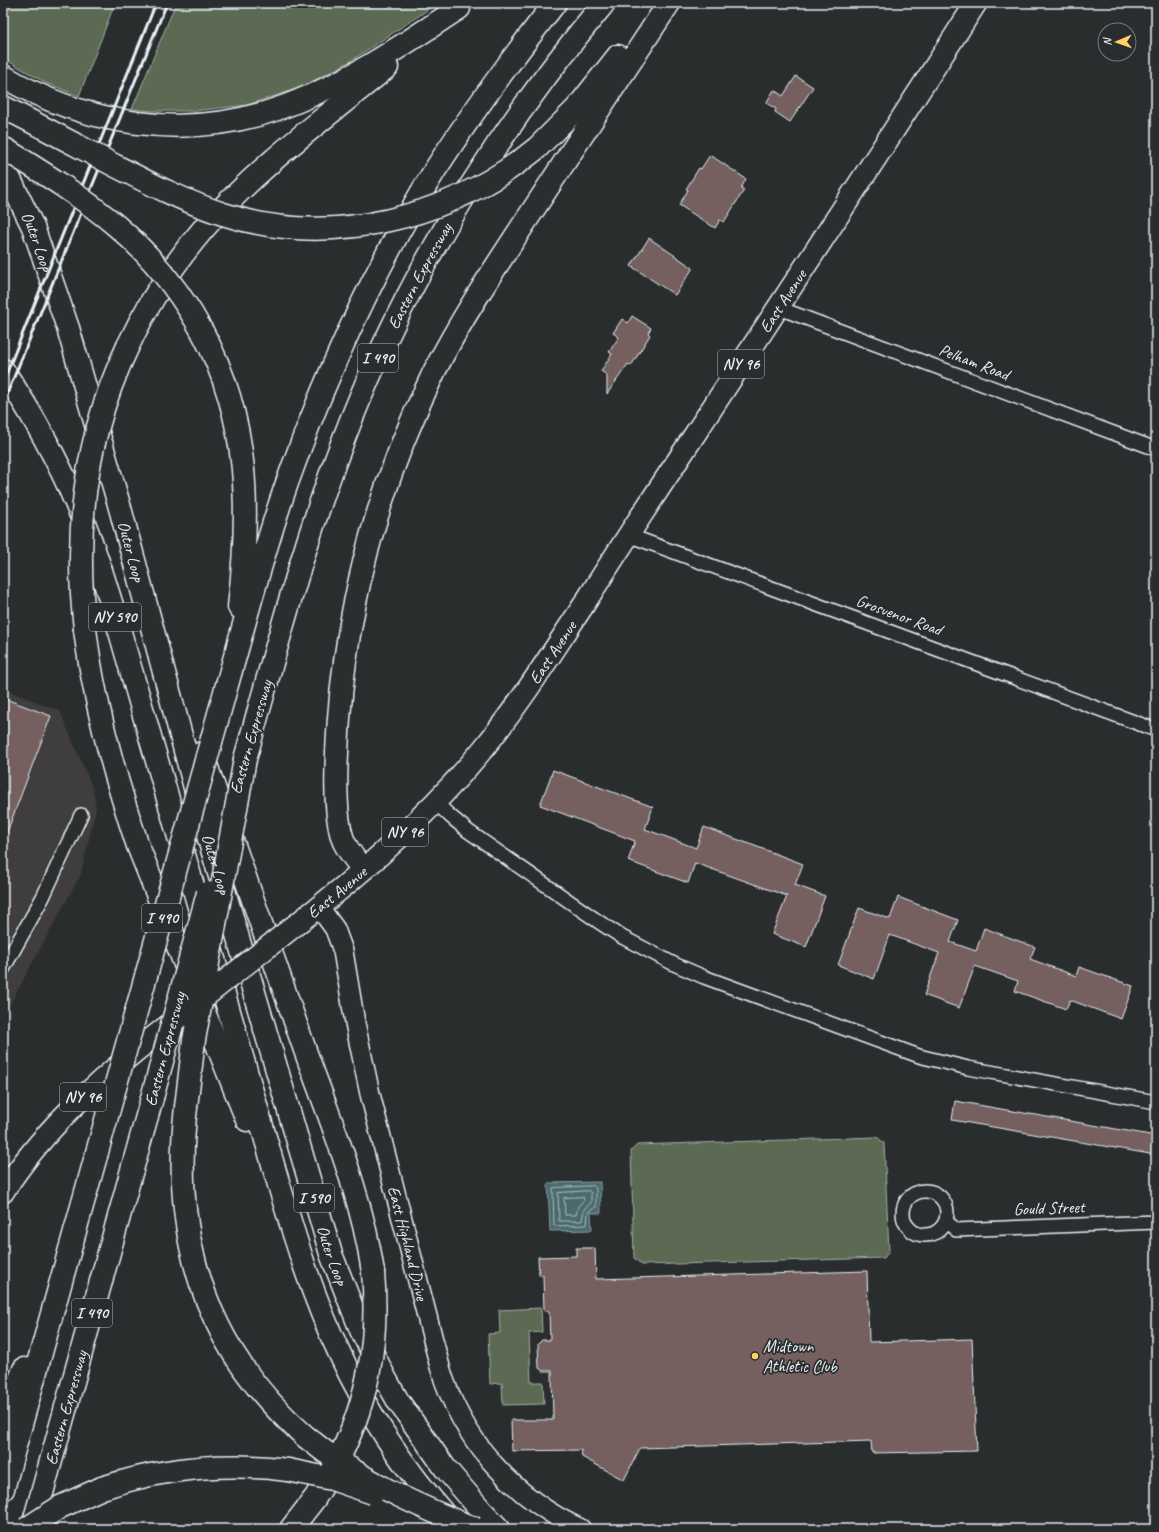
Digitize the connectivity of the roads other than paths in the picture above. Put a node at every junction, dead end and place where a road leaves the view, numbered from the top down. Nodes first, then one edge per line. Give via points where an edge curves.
1 (555, 3) edge
2 (604, 3) edge
3 (660, 3) edge
4 (669, 3) edge
5 (976, 3) edge
6 (462, 5) edge
7 (3, 76) edge
8 (3, 107) edge
9 (3, 148) edge
10 (3, 165) edge
11 (779, 308) junction
12 (3, 370) edge
13 (1156, 449) edge
14 (120, 508) junction
15 (628, 535) junction
16 (228, 681) junction
17 (1156, 730) edge
18 (245, 759) junction
19 (435, 802) junction
20 (81, 815) dead end
21 (206, 829) joint
22 (363, 869) junction
23 (192, 880) joint
24 (319, 907) junction
25 (3, 969) edge
26 (1156, 1102) edge
27 (3, 1192) edge
28 (946, 1221) dead end
29 (1156, 1222) edge
30 (300, 1254) junction
31 (68, 1256) junction
32 (3, 1422) edge
33 (3, 1489) edge
34 (437, 1514) junction
35 (26, 1529) edge
36 (32, 1529) edge
37 (291, 1529) edge
38 (458, 1529) edge
39 (476, 1529) edge
40 (500, 1529) edge
41 (581, 1529) edge

1 - 16 highway, I 490 via 499,76 449,149 399,233 358,311 287,484 262,560
2 - 18 highway, Eastern Expressway / I 490 via 550,70 473,181 419,274 383,346 341,446 314,522
3 - 8 highway, bridge via 580,104 537,148 504,173 461,196 429,209 400,218 362,225 298,227 237,218 183,199 151,184
4 - 22 highway via 456,332 419,404 387,484 367,549 356,598 344,666 339,725 339,825 344,842
5 - 11 main road, East Avenue / NY 96
6 - 7 highway via 386,56 315,94 266,112 218,122 168,126 106,118 32,93
6 - 30 highway, bridge via 277,157 225,206 188,248 151,302 117,368 103,407 85,490 80,582 92,680 103,729 138,846
9 - 16 highway, bridge via 84,200 128,235 168,279 185,303 217,362 228,392 240,444 245,482 242,574
10 - 14 highway, Outer Loop / NY 590 via 33,227 54,284
11 - 13 street, Pelham Road
11 - 15 main road, East Avenue / NY 96
12 - 23 highway, Outer Loop / NY 590 via 54,456 93,549 120,632
14 - 21 highway, Outer Loop / NY 590
14 - 37 highway, bridge via 240,866 347,1167 373,1272 373,1349 355,1424 333,1469
15 - 17 street, Grosvenor Road
15 - 19 main road, East Avenue / NY 96 via 516,706 484,748
16 - 31 highway, I 490, bridge
18 - 34 highway, bridge via 194,1040 186,1107 183,1154 185,1210 191,1249 206,1297 222,1333 249,1376 279,1412 306,1437 360,1475
18 - 36 highway, Eastern Expressway / I 490, bridge
19 - 22 main road, East Avenue / NY 96
19 - 26 street via 468,831 599,922 647,950 704,977 919,1056 968,1068
20 - 25 street via 43,896
21 - 40 highway, Outer Loop / I 590 via 317,1210 350,1305 384,1376 413,1423 445,1468
22 - 24 main road, East Avenue / NY 96
23 - 30 highway, Outer Loop / I 590
24 - 27 main road, East Avenue / NY 96, bridge via 116,1067 55,1125
24 - 41 street, East Highland Drive via 335,929 343,951 370,1094 440,1367 450,1396 471,1435 506,1478 544,1509
28 - 29 street, Gould Street via 956,1230
30 - 38 highway, Outer Loop / I 590 via 328,1328 364,1401 408,1468
31 - 32 highway
31 - 33 highway, I 490
34 - 35 highway, bridge via 332,1479 288,1470 246,1466 196,1468 148,1475 102,1488 60,1507
34 - 39 highway, bridge

